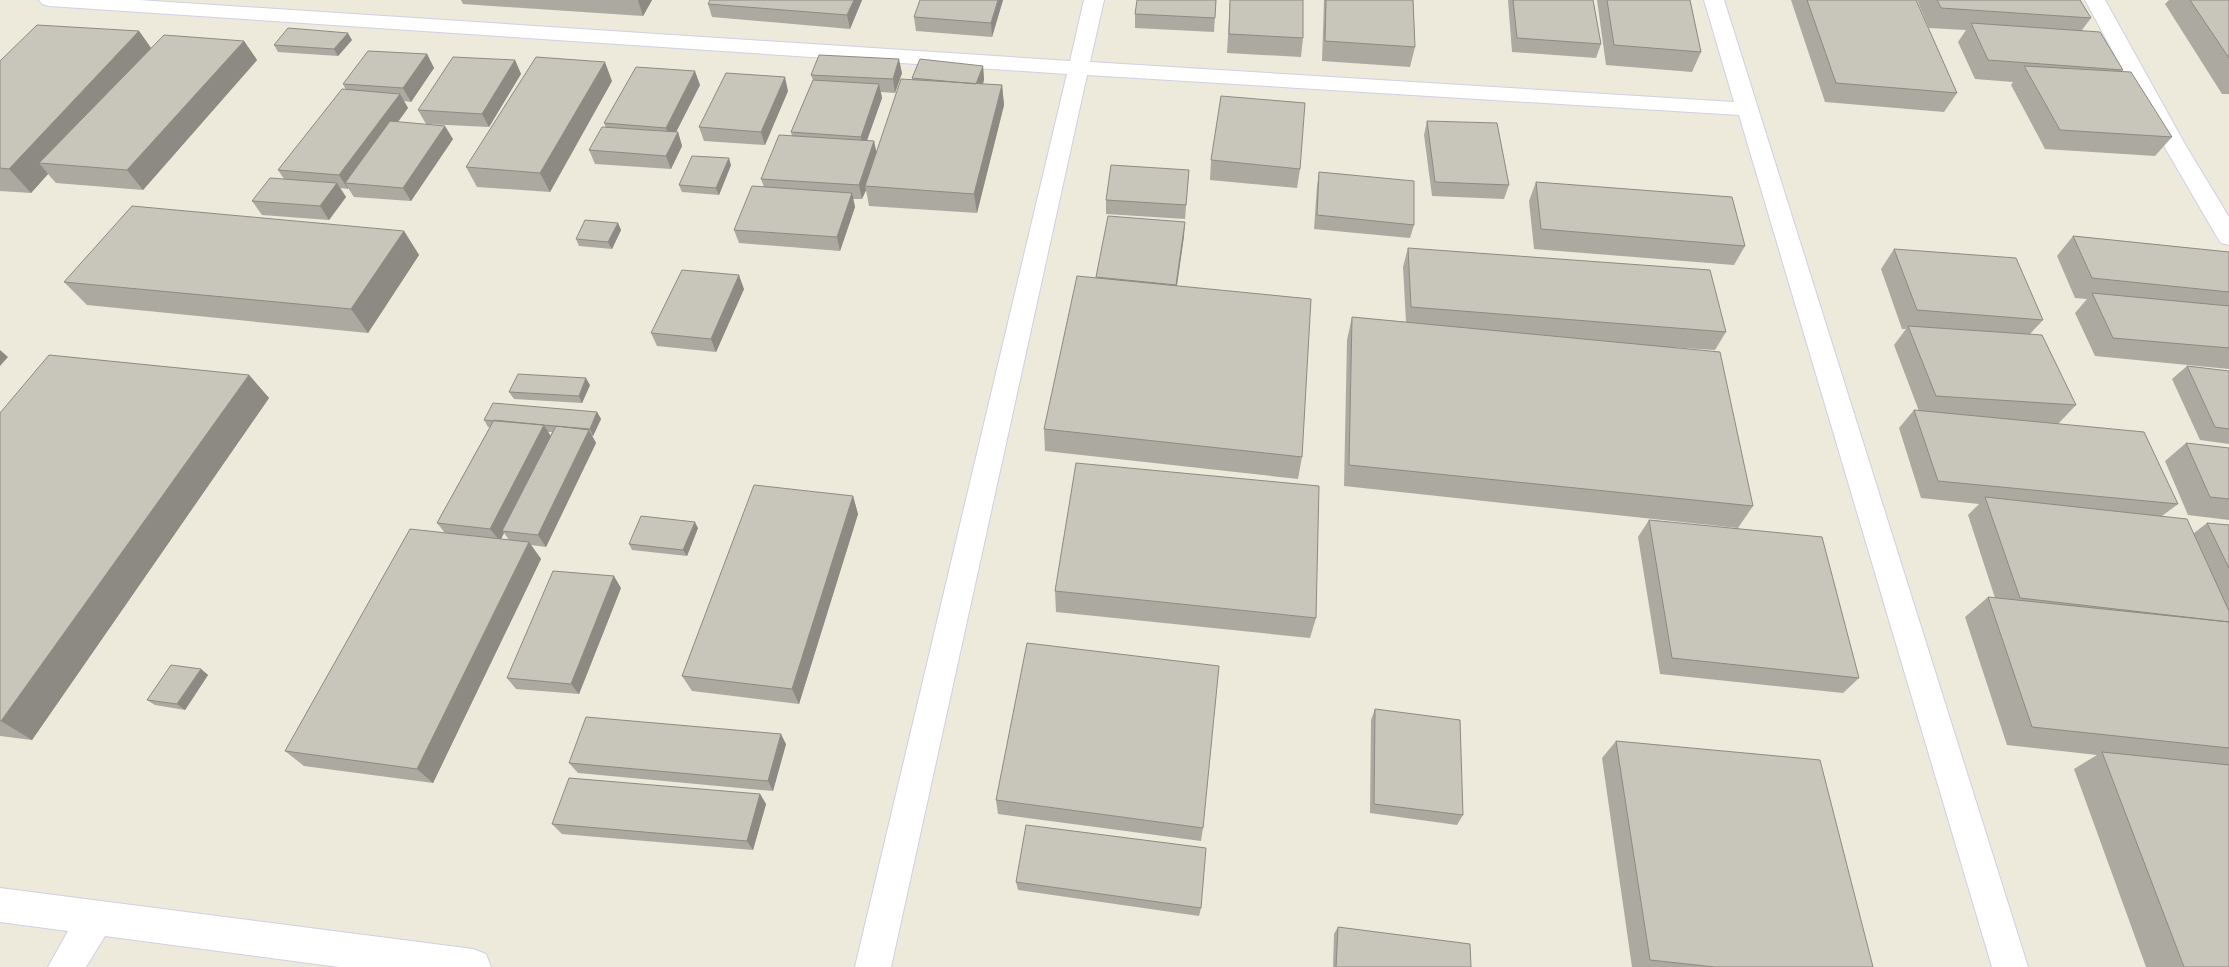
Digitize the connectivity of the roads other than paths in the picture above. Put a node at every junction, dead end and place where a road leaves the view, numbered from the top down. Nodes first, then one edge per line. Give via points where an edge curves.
1 (49, 0) edge
2 (1094, 0) edge
3 (1714, 0) edge
4 (2095, 0) edge
5 (1079, 68) junction
6 (1747, 109) junction
7 (2229, 237) edge
8 (0, 905) edge
9 (97, 917) junction
10 (66, 967) edge
11 (472, 967) edge
12 (873, 967) edge
13 (2010, 967) edge

1 - 5 street
2 - 5 street
3 - 6 street
4 - 7 street
5 - 6 street
5 - 12 street
6 - 13 street
8 - 9 street
9 - 10 street
9 - 11 street

